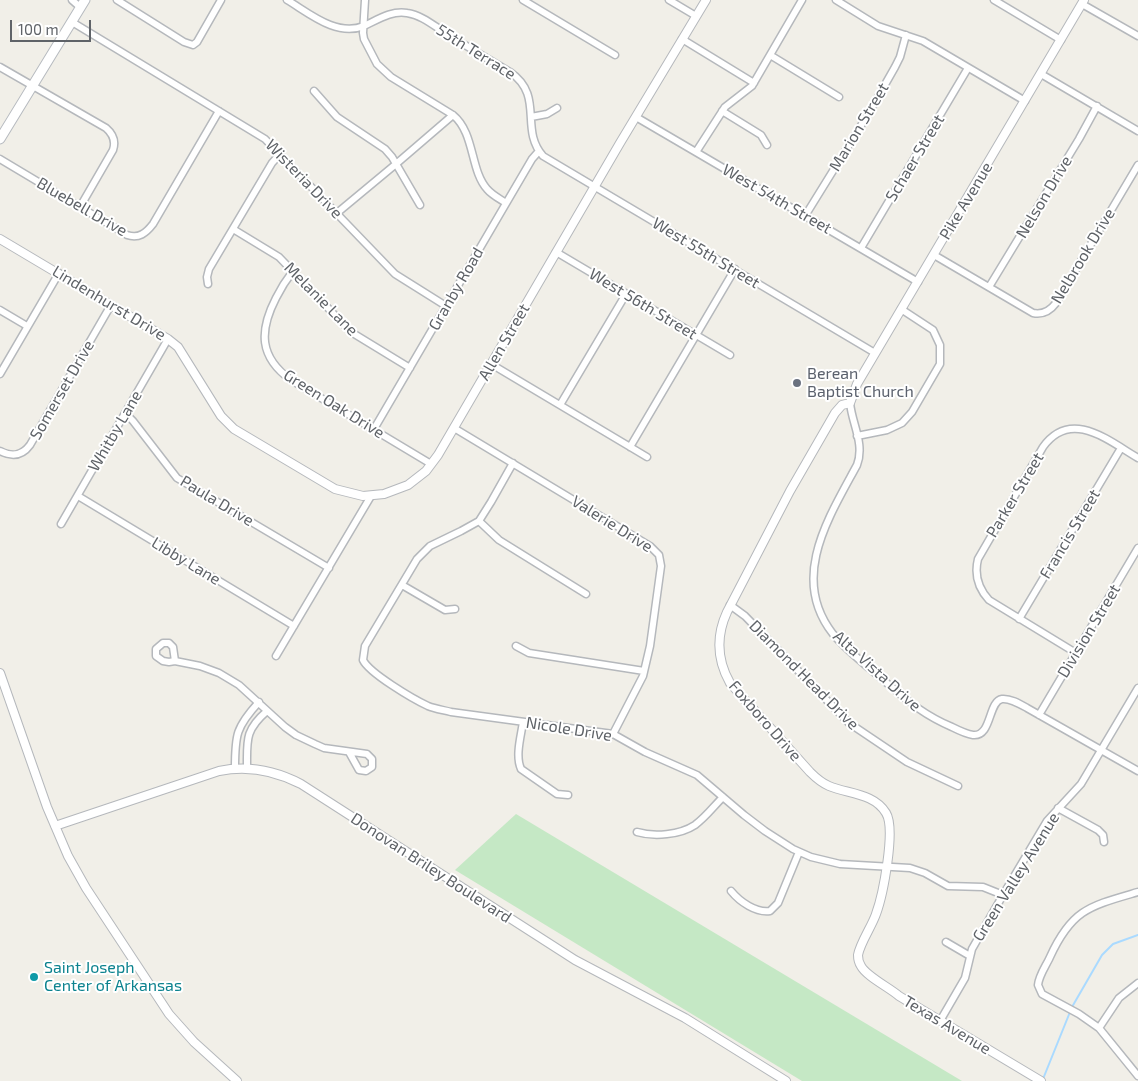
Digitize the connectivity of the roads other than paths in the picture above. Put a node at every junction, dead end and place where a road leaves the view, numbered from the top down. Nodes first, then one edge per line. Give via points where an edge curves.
1 (72, 0) edge
2 (118, 0) edge
3 (221, 0) edge
4 (287, 0) edge
5 (365, 0) edge
6 (524, 0) edge
7 (669, 0) edge
8 (706, 0) edge
9 (802, 0) edge
10 (836, 0) edge
11 (994, 0) edge
12 (1083, 2) edge
13 (82, 4) edge
14 (696, 16) junction
15 (72, 22) junction
16 (363, 26) junction
17 (906, 35) junction
18 (1138, 36) edge
19 (682, 40) junction
20 (1061, 40) junction
21 (615, 55) dead end
22 (770, 55) junction
23 (0, 67) edge
24 (968, 68) junction
25 (1041, 74) junction
26 (754, 83) junction
27 (33, 85) junction
28 (314, 91) dead end
29 (839, 97) dead end
30 (1025, 101) junction
31 (1097, 106) junction
32 (557, 108) dead end
33 (220, 111) junction
34 (722, 111) junction
35 (453, 115) junction
36 (531, 117) junction
37 (636, 117) junction
38 (1138, 130) edge
39 (0, 138) edge
40 (767, 145) dead end
41 (539, 151) junction
42 (696, 152) junction
43 (280, 154) junction
44 (0, 159) edge
45 (396, 164) junction
46 (1138, 165) edge
47 (595, 187) junction
48 (506, 203) junction
49 (420, 205) dead end
50 (80, 207) junction
51 (337, 213) junction
52 (805, 216) junction
53 (233, 228) junction
54 (0, 239) edge
55 (861, 248) junction
56 (556, 252) junction
57 (934, 255) junction
58 (735, 270) junction
59 (293, 272) junction
60 (59, 273) junction
61 (918, 282) junction
62 (208, 284) dead end
63 (989, 287) junction
64 (626, 294) junction
65 (111, 305) junction
66 (446, 306) junction
67 (901, 309) junction
68 (0, 310) edge
69 (27, 326) junction
70 (696, 335) junction
71 (168, 339) junction
72 (875, 353) junction
73 (730, 356) dead end
74 (491, 364) junction
75 (410, 368) junction
76 (0, 374) edge
77 (850, 403) junction
78 (560, 405) junction
79 (124, 413) junction
80 (454, 428) junction
81 (374, 429) junction
82 (858, 436) junction
83 (630, 447) junction
84 (1120, 448) junction
85 (0, 451) edge
86 (647, 457) dead end
87 (1138, 458) edge
88 (513, 463) junction
89 (431, 464) junction
90 (78, 496) junction
91 (371, 496) junction
92 (479, 521) junction
93 (61, 524) dead end
94 (1138, 548) edge
95 (329, 568) junction
96 (402, 585) junction
97 (586, 594) dead end
98 (730, 605) junction
99 (455, 609) dead end
100 (1019, 620) junction
101 (294, 626) junction
102 (516, 646) dead end
103 (1076, 653) junction
104 (276, 656) dead end
105 (175, 661) dead end
106 (644, 671) junction
107 (0, 672) edge
108 (1138, 688) edge
109 (259, 702) junction
110 (267, 711) junction
111 (1039, 715) junction
112 (243, 721) junction
113 (523, 722) junction
114 (253, 726) junction
115 (613, 734) junction
116 (236, 740) junction
117 (248, 742) junction
118 (1101, 751) junction
119 (349, 752) dead end
120 (235, 768) junction
121 (247, 768) junction
122 (1138, 771) edge
123 (958, 786) dead end
124 (568, 795) dead end
125 (723, 797) junction
126 (1058, 808) junction
127 (55, 826) junction
128 (637, 832) dead end
129 (1104, 842) dead end
130 (800, 852) junction
131 (886, 866) junction
132 (731, 891) dead end
133 (1138, 892) edge
134 (1003, 895) junction
135 (946, 942) dead end
136 (970, 956) junction
137 (859, 963) joint
138 (1138, 983) edge
139 (940, 1021) junction
140 (1099, 1028) junction
141 (1138, 1076) edge
142 (238, 1081) edge
143 (786, 1081) edge
144 (1041, 1081) edge

1 - 13 street
2 - 3 street via 177,37 195,44
4 - 16 street via 337,28
5 - 16 street
6 - 21 street
7 - 14 street
8 - 14 street, Allen Street
9 - 22 street
10 - 17 street via 878,26
11 - 20 street
12 - 18 street
12 - 20 street, Pike Avenue
13 - 15 main road
14 - 19 street, Allen Street
15 - 27 main road
15 - 33 street, Wisteria Drive
16 - 35 street via 364,39 381,69
16 - 36 street, 55th Terrace via 395,13 420,17 518,78 528,93
17 - 24 street
17 - 52 street, Marion Street via 895,67
19 - 26 street
19 - 37 street, Allen Street
20 - 25 street, Pike Avenue
22 - 26 street
22 - 29 street
23 - 27 street
24 - 30 street
24 - 55 street, Schaer Street
25 - 30 street, Pike Avenue
25 - 31 street
26 - 34 street
27 - 39 main road
27 - 50 street via 106,128 113,136 113,150
28 - 45 street via 337,117 385,149
30 - 57 street, Pike Avenue
31 - 38 street
31 - 63 street, Nelson Drive
32 - 36 street
33 - 43 street, Wisteria Drive via 265,138
33 - 50 street, Bluebell Drive via 146,233 135,237 127,235
34 - 40 street via 761,135
34 - 42 street
35 - 45 street
35 - 48 street via 462,124 483,183
36 - 41 street, 55th Terrace
37 - 42 street, West 54th Street
37 - 47 street, Allen Street
41 - 47 street, West 55th Street
41 - 48 street, Granby Road
42 - 52 street, West 54th Street
43 - 51 street, Wisteria Drive
43 - 53 street
44 - 50 street, Bluebell Drive
45 - 49 street
45 - 51 street
46 - 63 street, Nelbrook Drive via 1050,310 1043,314 1033,313
47 - 56 street, Allen Street
47 - 58 street, West 55th Street
48 - 66 street, Granby Road
51 - 66 street, Wisteria Drive via 395,274
52 - 55 street, West 54th Street
53 - 59 street, Melanie Lane via 274,253
53 - 62 street via 209,269
54 - 60 street, Lindenhurst Drive
55 - 61 street, West 54th Street
56 - 64 street, West 56th Street
56 - 74 street, Allen Street
57 - 61 street, Pike Avenue
57 - 63 street, Nelbrook Drive
58 - 70 street
58 - 72 street, West 55th Street
59 - 75 street, Melanie Lane via 352,332
59 - 81 street, Green Oak Drive via 284,282 266,319 264,340 272,362 291,380
60 - 65 street, Lindenhurst Drive
60 - 69 street
61 - 67 street, Pike Avenue
64 - 70 street, West 56th Street
64 - 78 street
65 - 71 street, Lindenhurst Drive
65 - 85 street, Somerset Drive via 30,445 12,456
66 - 75 street, Granby Road
67 - 72 street, Pike Avenue
67 - 82 street via 933,330 940,345 940,364 902,423
68 - 69 street
69 - 76 street
70 - 73 street, West 56th Street
70 - 83 street
71 - 79 street, Whitby Lane
71 - 91 street, Lindenhurst Drive via 178,348 224,419 234,429 335,489
72 - 77 street, Pike Avenue
74 - 78 street
74 - 80 street, Allen Street
75 - 81 street, Granby Road
77 - 82 street, Alta Vista Drive
77 - 98 street, Foxboro Drive via 838,409 827,426
78 - 83 street
79 - 90 street, Whitby Lane
79 - 95 street, Paula Drive via 177,478
80 - 88 street, Valerie Drive
80 - 89 street, Allen Street
81 - 89 street, Green Oak Drive
82 - 111 street, Alta Vista Drive via 858,463 830,515 816,552 813,571 814,587 828,626 838,639 916,708 957,730 980,734 998,700 1019,704
83 - 86 street
84 - 87 street
84 - 100 street, Francis Street
84 - 100 street, Parker Street via 1083,429 1068,429 1057,434 1044,448 978,559 979,586 989,600
88 - 92 street
88 - 106 street, Valerie Drive via 658,553 661,566
89 - 91 street, Allen Street via 422,476 408,485
90 - 93 street, Whitby Lane
90 - 101 street, Libby Lane
91 - 95 street
92 - 96 street, Nicole Drive via 430,546 417,559
92 - 97 street via 499,540
94 - 103 street, Division Street
95 - 101 street
96 - 99 street via 443,609
96 - 113 street, Nicole Drive via 365,646 363,660 368,667 434,708
98 - 123 street, Diamond Head Drive via 850,723 907,762
98 - 131 street, Foxboro Drive via 721,628 719,648 722,666 730,683 818,780 872,800 885,811 889,824
100 - 103 street
101 - 104 street
102 - 106 street via 529,653
103 - 111 street, Division Street
105 - 109 street via 219,673
106 - 115 street, Valerie Drive
107 - 127 street
108 - 118 street, Green Valley Avenue
109 - 110 street
109 - 112 street
110 - 114 street
110 - 119 street via 306,740 324,748
111 - 118 street
112 - 114 street
112 - 116 street
113 - 115 street, Nicole Drive
113 - 124 street via 519,754 521,770 557,794
114 - 117 street
115 - 125 street, Nicole Drive via 692,772
116 - 117 street
116 - 120 street
117 - 121 street
118 - 122 street
118 - 126 street, Green Valley Avenue via 1076,791
120 - 121 street, Donovan Briley Boulevard
120 - 127 street, Donovan Briley Boulevard via 201,775
121 - 143 street, Donovan Briley Boulevard via 280,774 300,784 575,960 685,1018
125 - 128 street via 688,828 660,834
125 - 130 street, Nicole Drive via 744,816
126 - 129 street via 1101,833
126 - 134 street, Green Valley Avenue
127 - 142 street via 86,888 170,1014 194,1042
130 - 131 street, Nicole Drive via 840,864
130 - 132 street via 778,903 770,911 756,909 739,900
131 - 134 street, Nicole Drive via 918,870 948,886 983,886
131 - 137 street, Foxboro Drive via 880,905 859,952
133 - 140 street via 1084,910 1070,922 1039,980 1042,994
134 - 136 street, Green Valley Avenue
135 - 136 street
136 - 139 street, Green Valley Avenue via 965,978
137 - 139 street, Texas Avenue via 866,974
138 - 140 street via 1119,998
139 - 144 street, Texas Avenue
140 - 141 street

